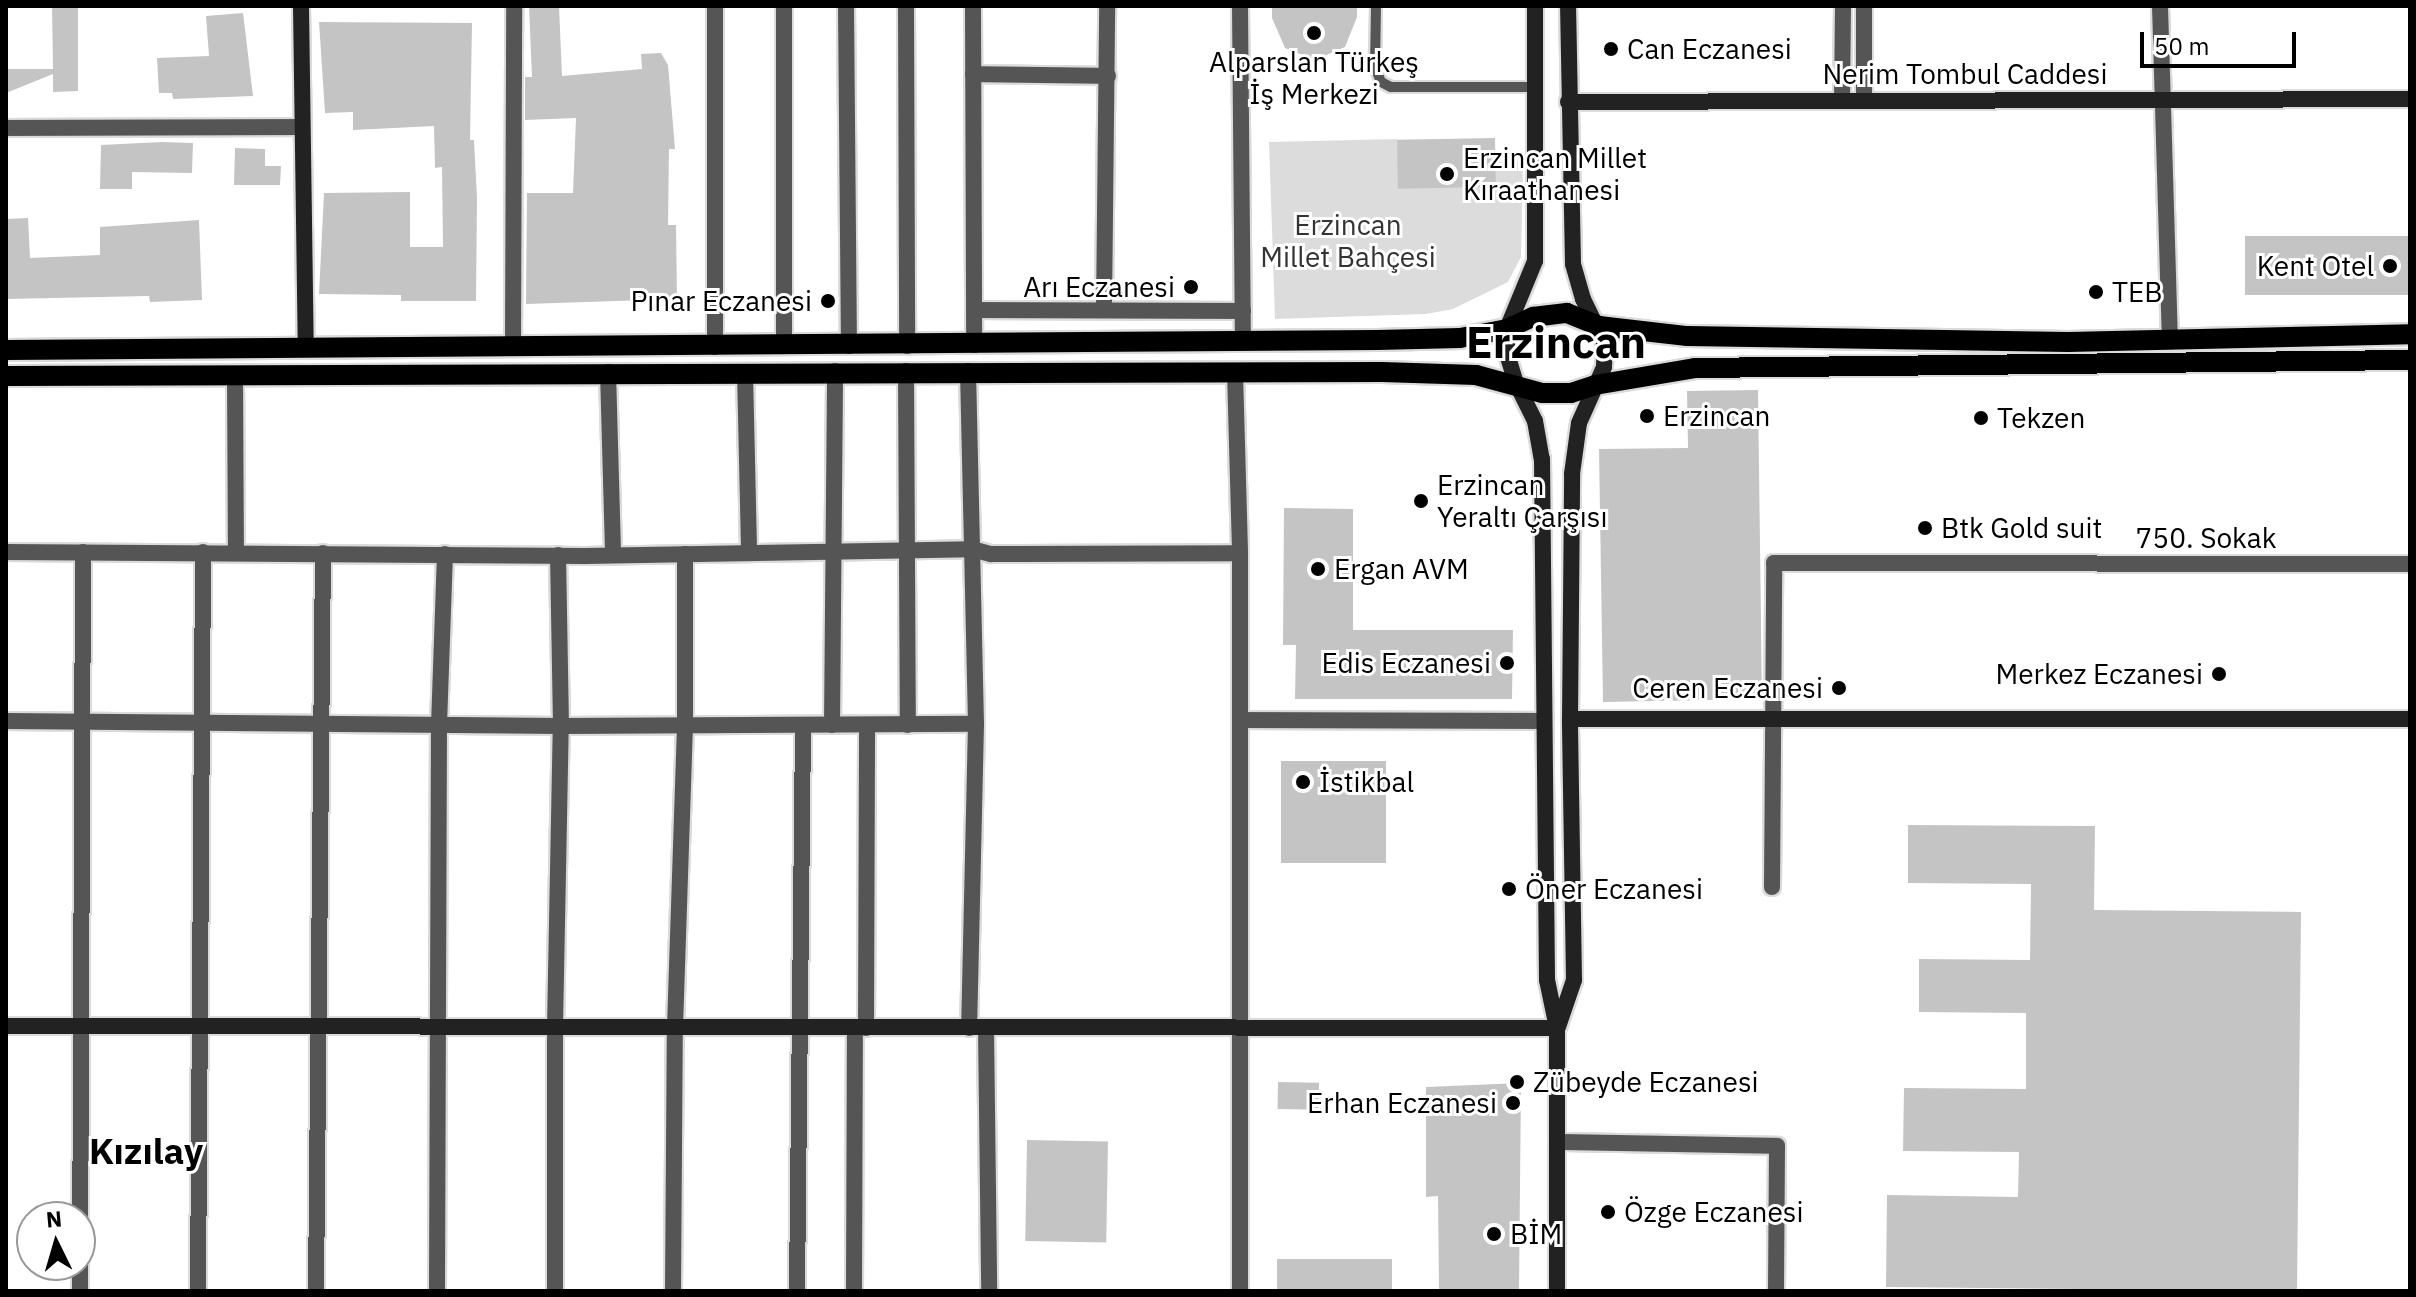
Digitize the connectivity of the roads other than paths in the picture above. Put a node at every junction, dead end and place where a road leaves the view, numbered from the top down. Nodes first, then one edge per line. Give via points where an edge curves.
1 (301, 6) edge
2 (514, 6) edge
3 (715, 6) edge
4 (784, 6) edge
5 (846, 6) edge
6 (906, 6) edge
7 (973, 6) edge
8 (1107, 6) edge
9 (1240, 6) edge
10 (1376, 6) edge
11 (1535, 6) edge
12 (1568, 6) edge
13 (1843, 6) edge
14 (1864, 6) edge
15 (2160, 6) edge
16 (973, 74) junction
17 (1108, 76) junction
18 (1535, 87) junction
19 (2410, 99) edge
20 (2160, 100) junction
21 (1842, 101) junction
22 (1864, 101) junction
23 (1568, 102) junction
24 (302, 127) junction
25 (6, 128) edge
26 (974, 310) junction
27 (1104, 310) junction
28 (1243, 311) junction
29 (1599, 326) junction
30 (1507, 329) junction
31 (2410, 334) edge
32 (2170, 339) junction
33 (1243, 342) junction
34 (974, 345) junction
35 (784, 346) junction
36 (849, 346) junction
37 (907, 346) junction
38 (513, 347) junction
39 (715, 347) junction
40 (306, 348) junction
41 (6, 350) edge
42 (2410, 360) edge
43 (835, 371) junction
44 (906, 371) junction
45 (968, 371) junction
46 (608, 372) junction
47 (745, 372) junction
48 (1235, 372) junction
49 (235, 374) junction
50 (6, 376) edge
51 (1516, 383) junction
52 (1595, 385) junction
53 (972, 549) junction
54 (907, 550) junction
55 (6, 552) edge
56 (83, 552) junction
57 (203, 552) junction
58 (835, 552) junction
59 (236, 553) junction
60 (323, 553) junction
61 (749, 553) junction
62 (1240, 553) junction
63 (445, 554) junction
64 (685, 554) junction
65 (558, 555) junction
66 (613, 555) junction
67 (2410, 564) edge
68 (1570, 719) junction
69 (1773, 719) junction
70 (2410, 719) edge
71 (1240, 720) junction
72 (6, 721) edge
73 (84, 721) junction
74 (1543, 721) junction
75 (203, 723) junction
76 (319, 724) junction
77 (976, 724) junction
78 (439, 725) junction
79 (832, 725) junction
80 (867, 725) junction
81 (908, 725) junction
82 (561, 726) junction
83 (685, 726) junction
84 (803, 726) junction
85 (1772, 887) dead end
86 (6, 1026) edge
87 (81, 1026) junction
88 (200, 1026) junction
89 (318, 1027) junction
90 (439, 1027) junction
91 (555, 1027) junction
92 (675, 1027) junction
93 (800, 1027) junction
94 (861, 1028) junction
95 (978, 1028) junction
96 (1557, 1028) junction
97 (1238, 1029) junction
98 (1557, 1142) junction
99 (80, 1291) edge
100 (198, 1291) edge
101 (316, 1291) edge
102 (437, 1291) edge
103 (555, 1291) edge
104 (673, 1291) edge
105 (797, 1291) edge
106 (854, 1291) edge
107 (989, 1291) edge
108 (1240, 1291) edge
109 (1557, 1291) edge
110 (1776, 1291) edge

1 - 24 street
2 - 38 street
3 - 39 street
4 - 35 street
5 - 36 street
6 - 37 street
7 - 16 street
8 - 17 street
9 - 28 street
10 - 18 lane via 1375,67 1381,82 1391,87
11 - 18 street
12 - 23 street
13 - 21 street
14 - 22 street
15 - 20 street
16 - 17 street
16 - 26 street
17 - 27 street
18 - 30 street via 1535,261
19 - 20 street, Nerim Tombul Caddesi
20 - 22 street, Nerim Tombul Caddesi
20 - 32 street
21 - 22 street, Nerim Tombul Caddesi
21 - 23 street, Nerim Tombul Caddesi
23 - 29 street via 1573,264 1583,299
24 - 25 street
24 - 40 street
26 - 27 street
26 - 34 street
27 - 28 street
28 - 33 street
29 - 30 main road via 1567,313 1533,317
29 - 32 main road via 1687,336
29 - 52 street via 1604,367
30 - 33 main road via 1460,338
30 - 51 street via 1507,354
31 - 32 main road
33 - 34 main road
34 - 37 main road
35 - 36 main road
35 - 39 main road
36 - 37 main road
38 - 39 main road
38 - 40 main road
40 - 41 main road
42 - 52 main road via 1695,368
43 - 44 main road
43 - 47 main road
43 - 58 street
44 - 45 main road
44 - 54 street
45 - 48 main road
45 - 53 street
46 - 47 main road
46 - 49 main road
46 - 66 street
47 - 61 street
48 - 51 main road via 1476,375
48 - 62 street
49 - 50 main road
49 - 59 street
51 - 52 main road via 1542,393 1571,393
51 - 74 street via 1535,421 1542,459
52 - 68 street via 1579,423 1572,474
53 - 54 street
53 - 62 street via 991,554
53 - 77 street
54 - 58 street
54 - 81 street
55 - 56 street
56 - 57 street
56 - 73 street
57 - 59 street
57 - 75 street
58 - 61 street
58 - 79 street
59 - 60 street
60 - 63 street
60 - 76 street
61 - 64 street
62 - 71 street
63 - 65 street
63 - 78 street
64 - 66 street
64 - 83 street
65 - 66 street
65 - 82 street
67 - 69 street, 750. Sokak via 1774,563
68 - 69 street
68 - 96 street via 1574,980
69 - 70 street
69 - 85 street
71 - 74 street
71 - 97 street
72 - 73 street
73 - 75 street
73 - 87 street
74 - 96 street via 1547,980
75 - 76 street
75 - 88 street
76 - 78 street
76 - 89 street
77 - 81 street
77 - 95 street
78 - 82 street
78 - 90 street
79 - 80 street
79 - 84 street
80 - 81 street
80 - 94 street
82 - 83 street
82 - 91 street
83 - 84 street
83 - 92 street
84 - 93 street
86 - 87 street
87 - 88 street
87 - 99 street
88 - 89 street
88 - 100 street
89 - 90 street
89 - 101 street
90 - 91 street
90 - 102 street
91 - 92 street
91 - 103 street
92 - 93 street
92 - 104 street
93 - 94 street
93 - 105 street
94 - 95 street
94 - 106 street
95 - 97 street
95 - 107 street
96 - 97 street
96 - 98 street
97 - 108 street
98 - 109 street
98 - 110 street via 1777,1146

